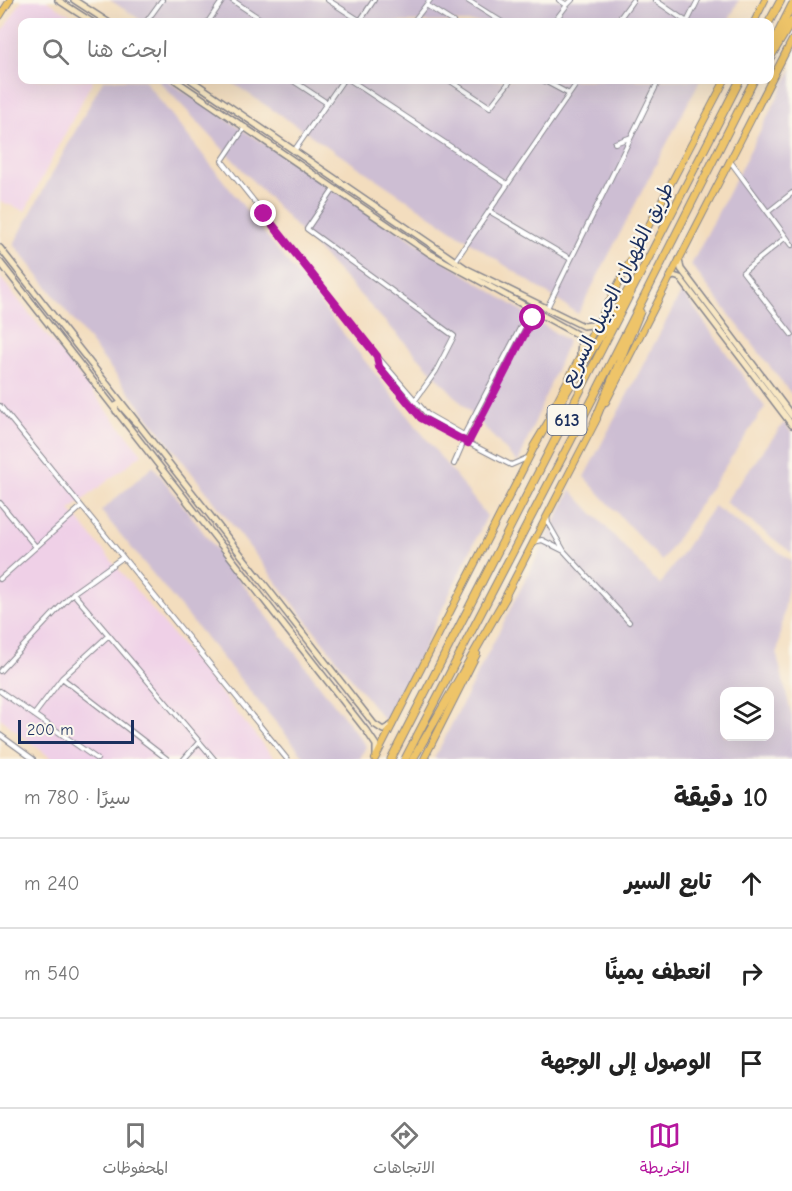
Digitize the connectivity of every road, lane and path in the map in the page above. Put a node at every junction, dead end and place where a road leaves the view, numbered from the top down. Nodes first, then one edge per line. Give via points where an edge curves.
1 (10, 0) edge
2 (58, 0) edge
3 (74, 0) edge
4 (162, 0) edge
5 (223, 0) edge
6 (232, 0) edge
7 (328, 0) edge
8 (374, 0) edge
9 (430, 0) edge
10 (467, 0) edge
11 (559, 0) edge
12 (572, 0) edge
13 (633, 0) edge
14 (654, 0) edge
15 (698, 0) edge
16 (765, 0) edge
17 (781, 0) edge
18 (426, 5) junction
19 (567, 5) junction
20 (792, 5) edge
21 (0, 16) edge
22 (86, 18) edge
23 (102, 18) edge
24 (150, 18) edge
25 (211, 18) edge
26 (259, 18) edge
27 (355, 18) edge
28 (363, 18) edge
29 (416, 18) edge
30 (447, 18) edge
31 (496, 18) edge
32 (557, 18) edge
33 (620, 18) edge
34 (681, 18) edge
35 (689, 18) edge
36 (756, 18) edge
37 (771, 18) edge
38 (792, 21) edge
39 (792, 40) edge
40 (774, 41) edge
41 (774, 51) edge
42 (774, 75) edge
43 (181, 84) edge
44 (197, 84) edge
45 (298, 84) edge
46 (340, 84) edge
47 (356, 84) edge
48 (455, 84) edge
49 (508, 84) edge
50 (550, 84) edge
51 (576, 84) edge
52 (657, 84) edge
53 (722, 84) edge
54 (738, 84) edge
55 (753, 84) edge
56 (769, 84) edge
57 (569, 94) junction
58 (327, 103) junction
59 (244, 127) junction
60 (630, 138) junction
61 (615, 143) dead end
62 (294, 151) junction
63 (729, 161) junction
64 (507, 184) junction
65 (334, 189) junction
66 (792, 193) edge
67 (489, 211) junction
68 (768, 212) junction
69 (669, 217) junction
70 (786, 237) junction
71 (792, 245) edge
72 (0, 248) edge
73 (680, 256) junction
74 (663, 257) junction
75 (569, 258) junction
76 (455, 261) junction
77 (0, 262) edge
78 (668, 279) junction
79 (526, 308) junction
80 (547, 308) junction
81 (540, 315) junction
82 (601, 318) junction
83 (792, 335) edge
84 (511, 345) junction
85 (377, 356) junction
86 (513, 356) junction
87 (578, 358) junction
88 (414, 399) junction
89 (0, 406) edge
90 (411, 406) junction
91 (116, 411) junction
92 (792, 416) edge
93 (594, 423) junction
94 (792, 425) edge
95 (140, 426) junction
96 (464, 440) junction
97 (534, 446) junction
98 (528, 457) junction
99 (454, 464) dead end
100 (167, 476) junction
101 (192, 492) junction
102 (1, 506) edge
103 (81, 507) junction
104 (548, 510) junction
105 (36, 546) junction
106 (529, 547) junction
107 (564, 551) junction
108 (122, 558) junction
109 (0, 579) edge
110 (73, 593) junction
111 (506, 597) junction
112 (629, 622) dead end
113 (109, 635) junction
114 (0, 671) edge
115 (62, 678) junction
116 (0, 691) edge
117 (34, 715) junction
118 (374, 724) junction
119 (393, 724) junction
120 (368, 733) junction
121 (0, 735) edge
122 (200, 742) junction
123 (33, 759) edge
124 (97, 759) edge
125 (167, 759) edge
126 (184, 759) edge
127 (214, 759) edge
128 (287, 759) edge
129 (375, 759) edge
130 (391, 759) edge
131 (405, 759) edge
132 (413, 759) edge
133 (424, 759) edge

1 - 21 main road
2 - 22 street
3 - 23 street
4 - 24 street
5 - 25 street
6 - 26 street
7 - 27 street
8 - 28 street
9 - 18 street
10 - 31 street
11 - 19 street
12 - 19 street
13 - 33 street
14 - 34 street
15 - 35 street
16 - 36 main road
17 - 37 highway
18 - 29 street
18 - 30 street
19 - 32 street
20 - 40 highway
38 - 41 highway
39 - 42 main road, 613
43 - 59 street
44 - 62 street
45 - 58 street
46 - 58 street
47 - 64 street
48 - 49 street via 490,107
50 - 57 street
51 - 57 street
52 - 60 street
53 - 82 main road
54 - 69 highway, طريق الظهران الجبيل السريع / 613
55 - 74 highway, طريق الظهران الجبيل السريع / 613
56 - 63 main road, 613
57 - 64 street
58 - 62 street
59 - 65 street
59 - 85 street via 222,161
60 - 61 street
60 - 75 street
62 - 76 street
63 - 68 street
63 - 73 main road, 613
64 - 67 street
65 - 79 street via 429,254
65 - 88 street via 307,229 454,336 436,371
66 - 68 street
67 - 75 street
67 - 76 street
68 - 70 street
69 - 97 highway
69 - 130 highway, طريق الظهران الجبيل السريع / 613
70 - 71 street
70 - 83 street via 743,272
72 - 95 street
73 - 78 main road, 613
73 - 92 street via 681,268
74 - 93 highway
74 - 131 highway, طريق الظهران الجبيل السريع / 613
75 - 80 street
76 - 80 street
77 - 91 street
78 - 93 main road, 613
78 - 94 street via 680,278
79 - 81 street
79 - 84 street via 527,315
80 - 82 street via 583,326
81 - 86 street via 533,318
81 - 87 street via 579,338
82 - 87 main road
84 - 86 street
84 - 96 street
85 - 88 street
85 - 90 street via 379,367
86 - 96 street
87 - 97 main road
88 - 90 street
88 - 96 street via 427,414
89 - 103 street
90 - 96 street via 421,418
91 - 95 street via 118,404
91 - 100 street
93 - 104 main road, 613
95 - 101 street
96 - 98 street via 511,465
96 - 99 street
97 - 98 main road
98 - 119 main road
100 - 101 street via 189,498
100 - 120 street
101 - 118 street
102 - 105 street
103 - 105 street
103 - 108 street
104 - 106 main road, 613
104 - 107 street via 548,523
105 - 109 street
106 - 107 street via 542,540
106 - 111 main road, 613
107 - 112 street
108 - 110 street
108 - 128 street
110 - 113 street
110 - 114 street
111 - 132 highway
111 - 133 main road, 613
113 - 115 street
113 - 122 street
115 - 117 street
115 - 125 street
116 - 117 street
117 - 124 street
118 - 119 street via 383,730
118 - 120 street via 376,733
119 - 129 main road
120 - 129 street via 376,746
121 - 123 street
122 - 126 street
122 - 127 street

